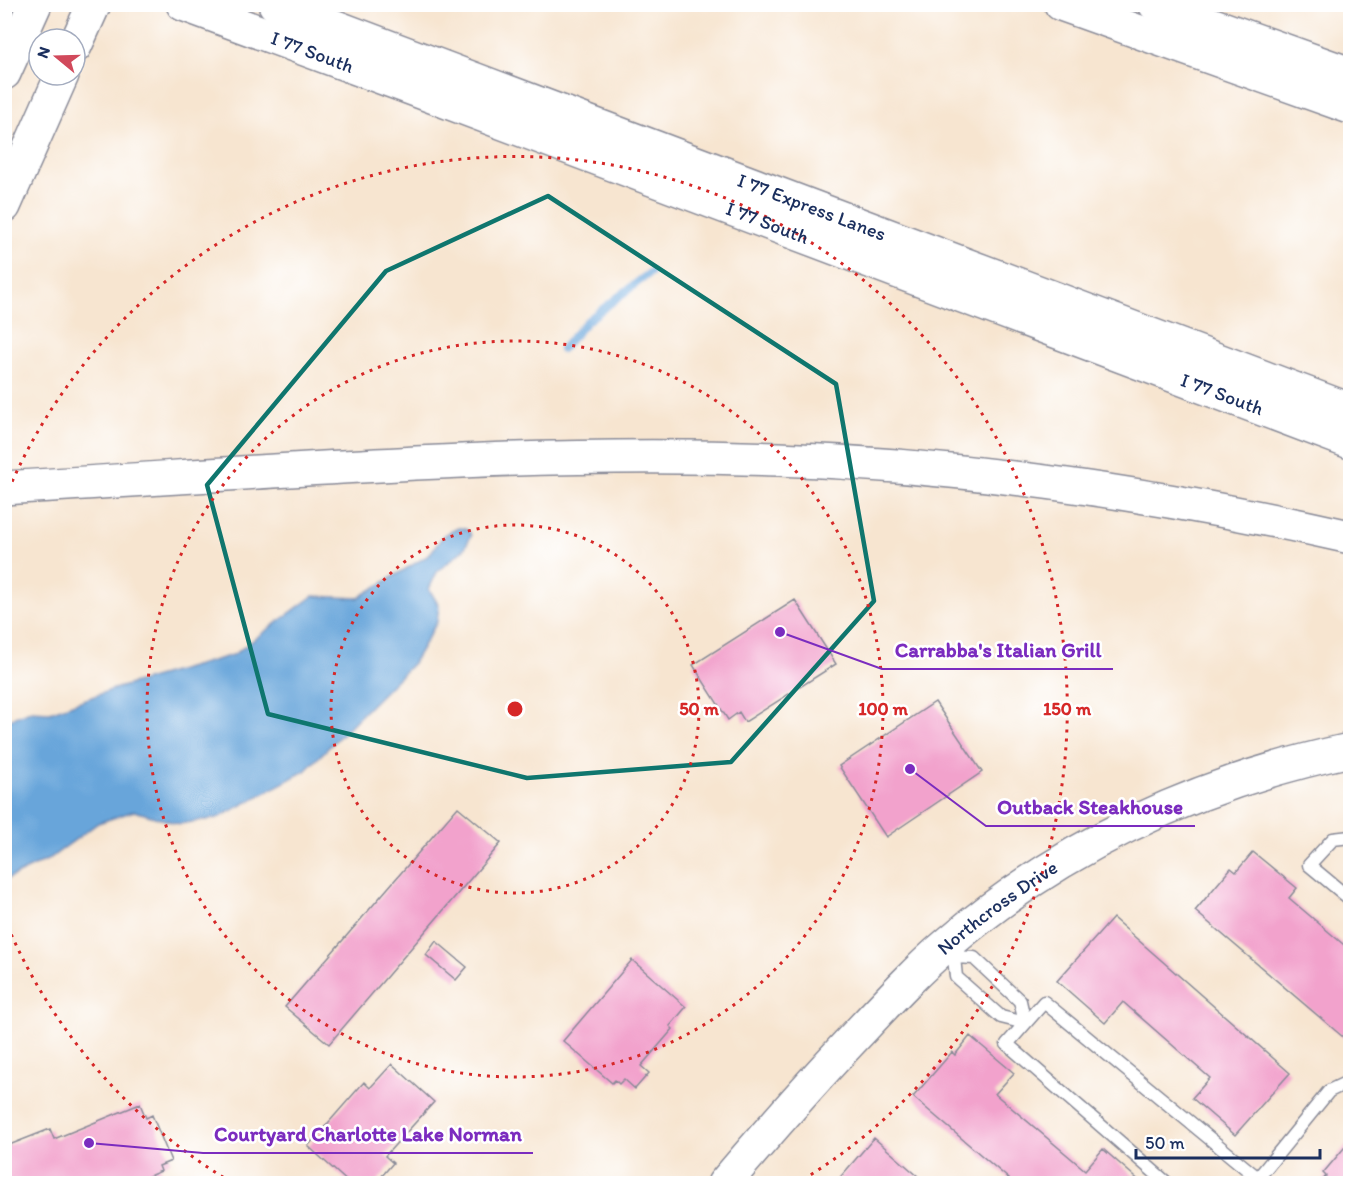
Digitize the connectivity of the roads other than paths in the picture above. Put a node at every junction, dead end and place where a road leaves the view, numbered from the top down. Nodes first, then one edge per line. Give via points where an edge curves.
1 (94, 4) edge
2 (183, 4) edge
3 (275, 4) edge
4 (1061, 4) edge
5 (1155, 4) edge
6 (29, 16) edge
7 (84, 27) edge
8 (4, 73) edge
9 (1350, 74) edge
10 (57, 87) edge
11 (1350, 107) edge
12 (4, 206) edge
13 (1350, 410) edge
14 (1350, 442) edge
15 (4, 488) edge
16 (1350, 537) edge
17 (1350, 750) edge
18 (1350, 837) edge
19 (1350, 899) edge
20 (949, 952) junction
21 (1025, 1023) junction
22 (1350, 1081) edge
23 (1259, 1182) edge
24 (724, 1184) edge
25 (1168, 1184) edge

1 - 7 main road
2 - 14 main road, I 77 South
3 - 13 main road, I 77 Express Lanes
4 - 11 main road
5 - 9 main road
6 - 8 main road
10 - 12 main road
15 - 16 main road via 538,458 780,459 882,465 1093,488
17 - 20 main road, Northcross Drive via 1304,759 1222,784 1115,830 1003,900
18 - 19 lane via 1333,839 1309,865
20 - 21 lane via 956,977 1001,1017
20 - 21 lane via 974,958 1020,1001
20 - 24 main road, Northcross Drive via 901,987 808,1086
21 - 23 lane via 1044,1002
21 - 25 lane via 1006,1044
22 - 23 lane via 1329,1091

